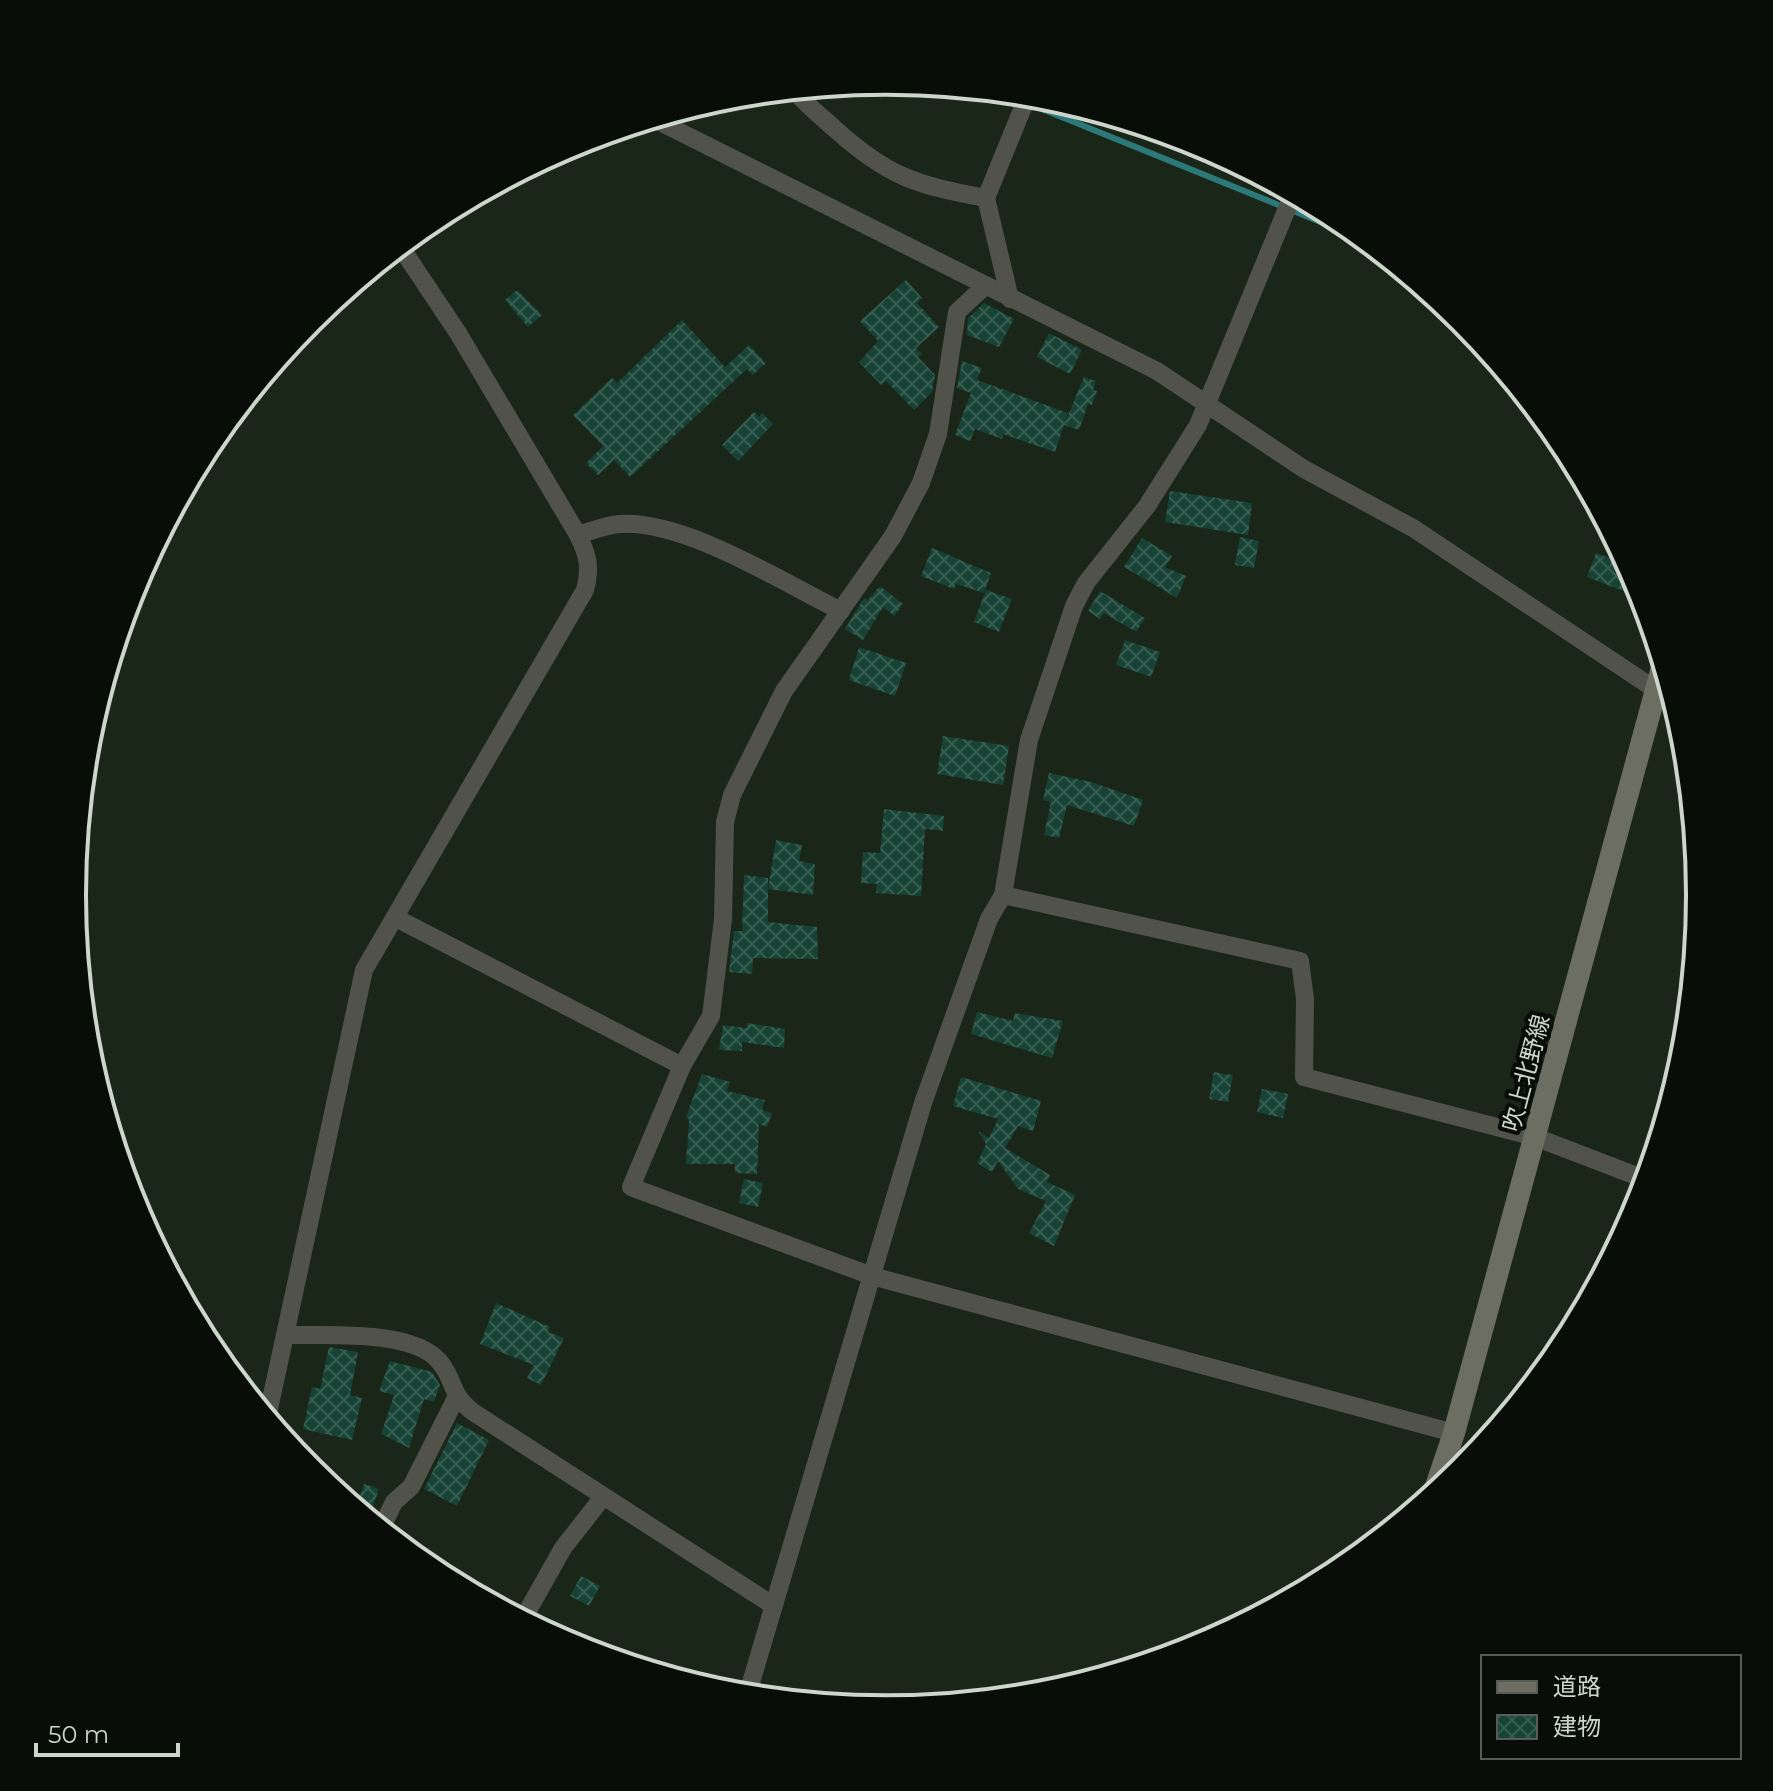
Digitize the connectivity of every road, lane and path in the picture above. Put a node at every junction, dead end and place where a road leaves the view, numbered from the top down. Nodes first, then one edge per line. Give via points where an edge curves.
1 (805, 100) edge
2 (1023, 107) edge
3 (667, 126) edge
4 (986, 198) junction
5 (1289, 203) edge
6 (406, 255) edge
7 (985, 286) junction
8 (1010, 299) junction
9 (1207, 406) junction
10 (578, 535) junction
11 (841, 611) junction
12 (1661, 692) edge
13 (1664, 703) edge
14 (1003, 895) junction
15 (396, 918) junction
16 (682, 1066) junction
17 (1535, 1137) junction
18 (1636, 1176) edge
19 (872, 1276) junction
20 (286, 1335) junction
21 (456, 1398) junction
22 (270, 1405) edge
23 (1454, 1433) junction
24 (1440, 1473) edge
25 (603, 1497) junction
26 (386, 1520) edge
27 (774, 1606) junction
28 (528, 1611) edge
29 (751, 1684) edge

1 - 4 street via 870,161 895,175
2 - 4 street
3 - 7 street
4 - 8 street
5 - 9 street
6 - 10 street
7 - 8 street
7 - 11 street via 957,312 938,434 921,483 893,536
8 - 9 street via 1157,371
9 - 12 street via 1304,469 1413,528
9 - 14 street via 1170,472 1074,606 1022,768
10 - 11 street via 619,524 690,537
10 - 15 street via 589,563 585,590
11 - 16 street via 784,691 732,795 725,822 723,919 711,1016
13 - 17 main road, 吹上北野線
14 - 17 street via 1300,961 1304,1077
14 - 19 street via 989,919 923,1103
15 - 16 street
15 - 20 street via 358,988
16 - 19 street via 631,1187
17 - 18 street
17 - 23 main road, 吹上北野線
19 - 23 street
19 - 27 street
20 - 21 street via 385,1338 415,1347 438,1360
20 - 22 street
21 - 25 street
21 - 26 street via 411,1487 394,1502
23 - 24 main road, 吹上北野線
25 - 27 street
25 - 28 street via 563,1548
27 - 29 street

